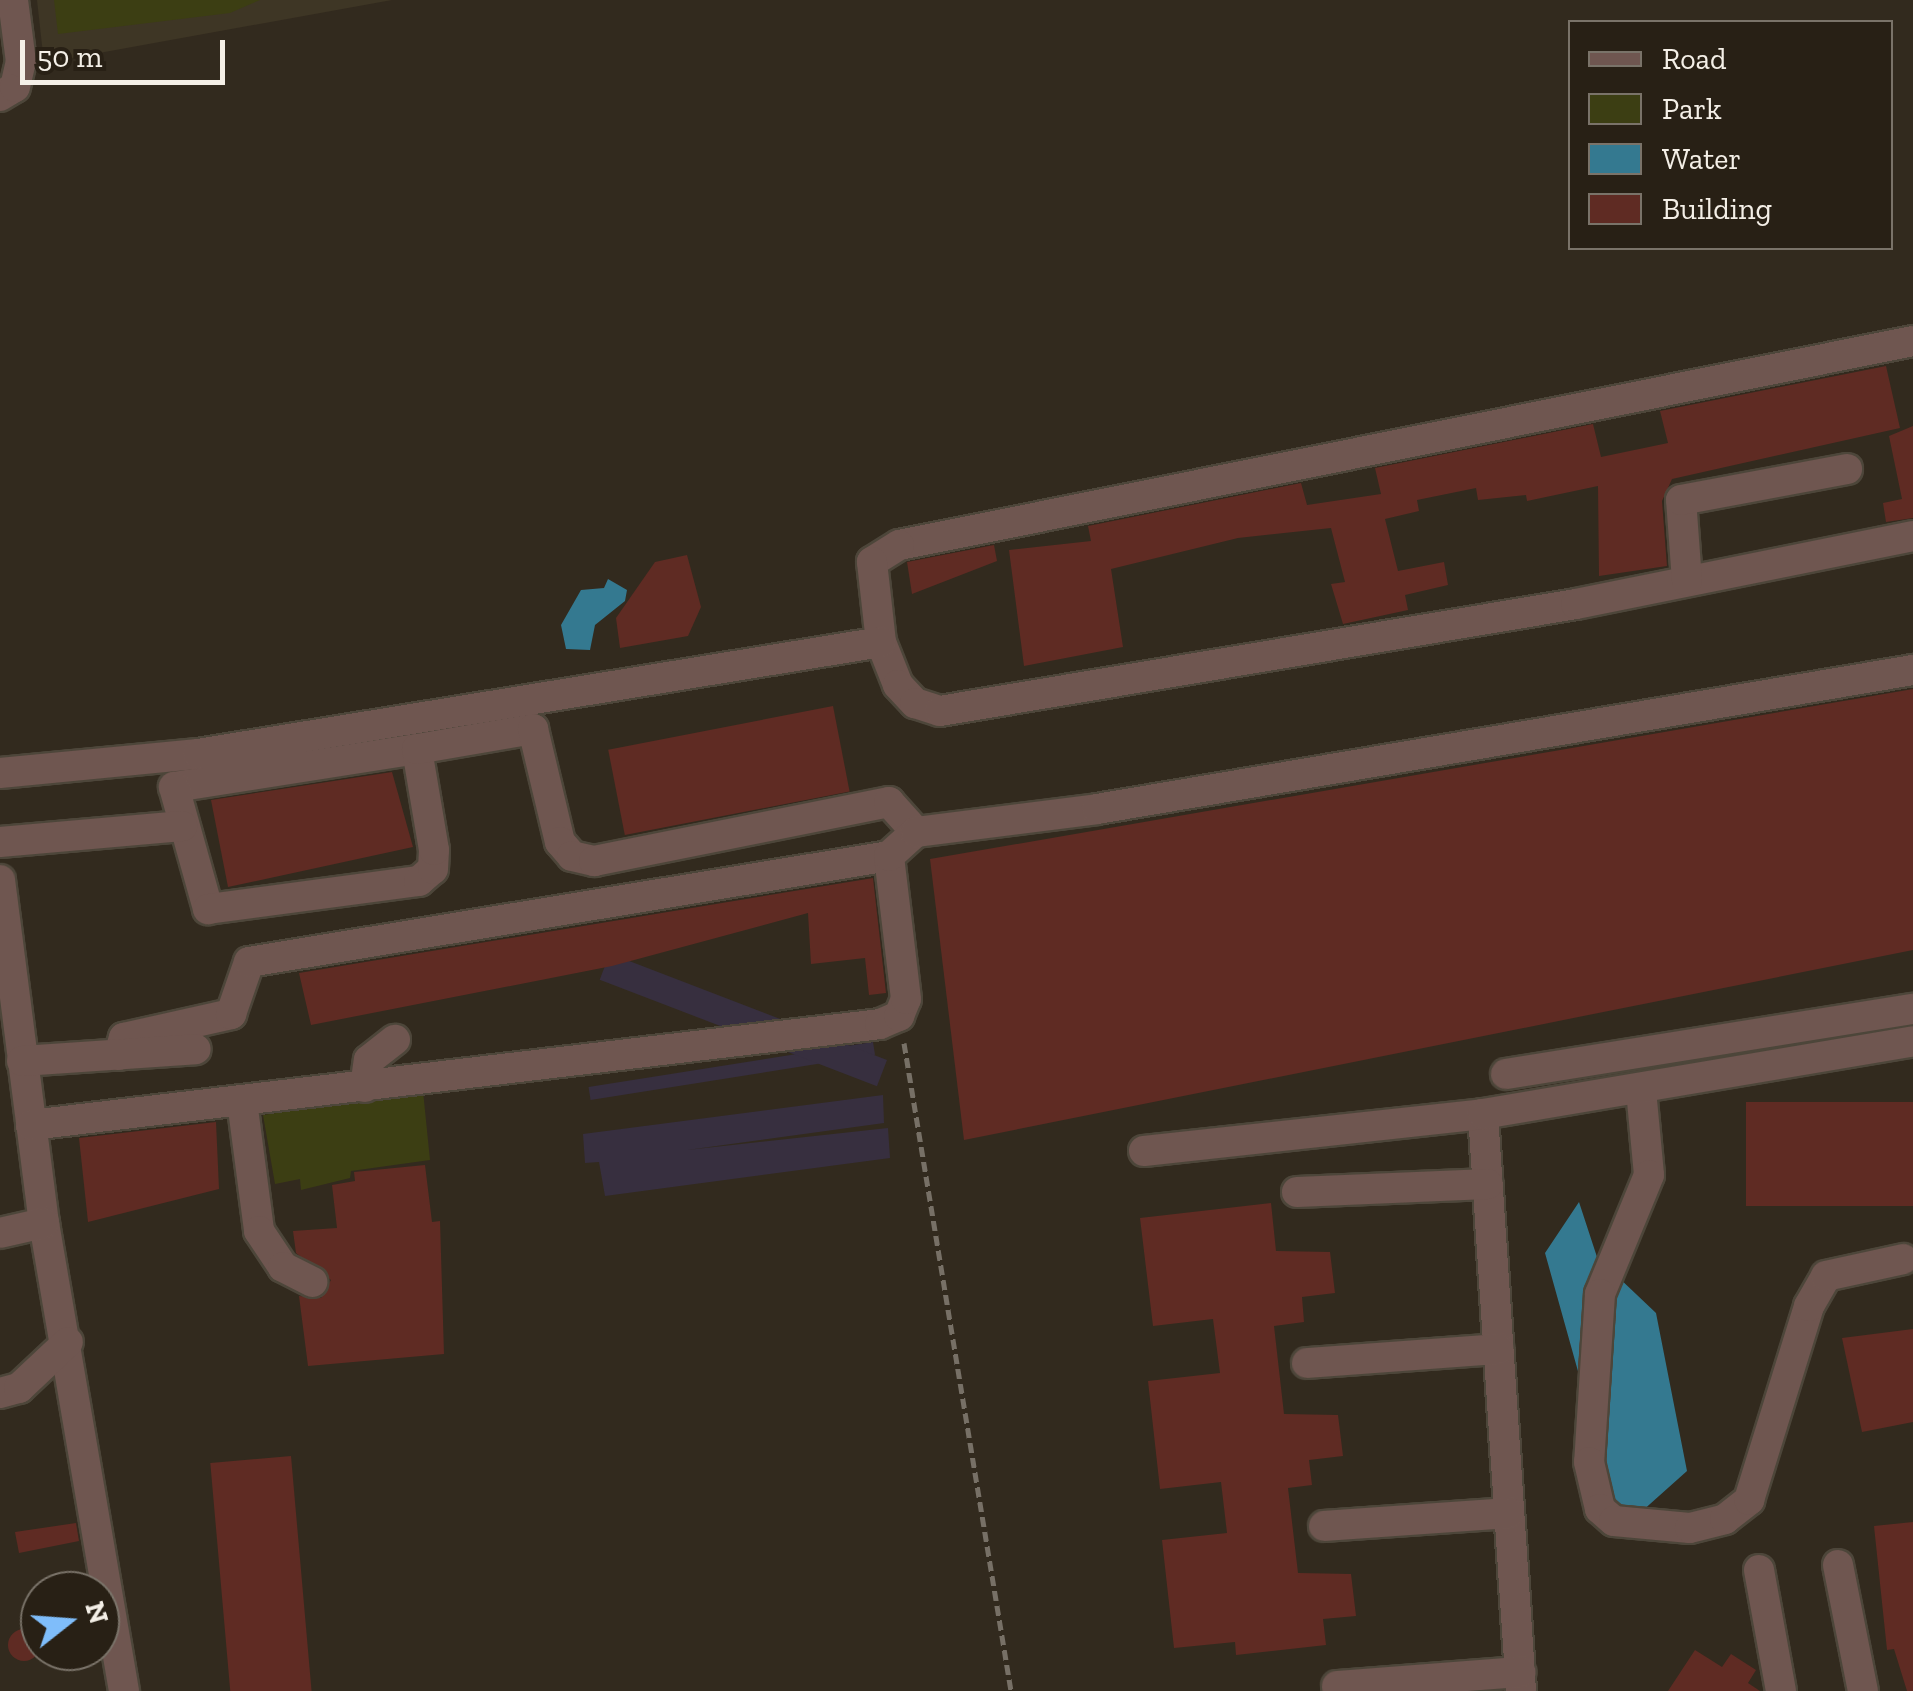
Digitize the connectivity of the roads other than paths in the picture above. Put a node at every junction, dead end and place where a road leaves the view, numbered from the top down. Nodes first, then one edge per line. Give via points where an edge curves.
1 (13, 0) edge
2 (0, 96) edge
3 (1913, 340) edge
4 (1847, 469) dead end
5 (1913, 536) edge
6 (1687, 582) junction
7 (880, 642) junction
8 (1913, 670) edge
9 (417, 749) junction
10 (0, 773) edge
11 (182, 826) junction
12 (916, 832) junction
13 (0, 842) edge
14 (889, 856) junction
15 (0, 880) edge
16 (1913, 1009) edge
17 (396, 1040) dead end
18 (1913, 1041) edge
19 (196, 1050) dead end
20 (119, 1054) junction
21 (22, 1061) junction
22 (1506, 1074) dead end
23 (364, 1086) junction
24 (1641, 1090) junction
25 (242, 1100) junction
26 (1483, 1114) junction
27 (31, 1125) junction
28 (1144, 1150) dead end
29 (1488, 1184) junction
30 (1297, 1192) dead end
31 (44, 1223) junction
32 (0, 1233) edge
33 (1903, 1259) dead end
34 (312, 1282) dead end
35 (68, 1342) junction
36 (1498, 1349) junction
37 (1307, 1363) dead end
38 (0, 1392) edge
39 (1509, 1512) junction
40 (1324, 1526) dead end
41 (1838, 1565) dead end
42 (1760, 1570) dead end
43 (1520, 1681) edge
44 (1336, 1686) dead end
45 (124, 1691) edge
46 (1781, 1691) edge
47 (1863, 1691) edge

1 - 2 street via 22,62 15,86
3 - 7 street via 899,544 872,562
4 - 6 street via 1681,500
5 - 6 street
6 - 7 street via 940,711 916,703 898,685
7 - 10 street via 198,754
8 - 12 street via 1097,809
9 - 11 street via 174,787
9 - 11 street via 434,850 432,869 419,881 208,909
9 - 12 street via 533,728 560,842 572,856 594,861 889,802
11 - 13 street
12 - 14 street
14 - 20 street via 249,962 231,1014 124,1038
14 - 23 street via 906,999 899,1016
15 - 21 street
16 - 22 street
17 - 23 street via 369,1060
18 - 24 street
19 - 20 street
20 - 21 street
21 - 27 street
23 - 25 street
24 - 26 street
24 - 33 street via 1650,1174 1600,1294 1588,1462 1600,1509 1614,1521 1690,1528 1725,1518 1749,1500 1809,1306 1826,1276
25 - 27 street
25 - 34 street via 258,1231 283,1267
26 - 28 street
26 - 29 street
27 - 31 street
29 - 30 street
29 - 36 street
31 - 32 street
31 - 35 street
35 - 38 street via 19,1388
35 - 45 street
36 - 37 street
36 - 39 street
39 - 40 street
39 - 43 street
41 - 47 street
42 - 46 street
43 - 44 street

